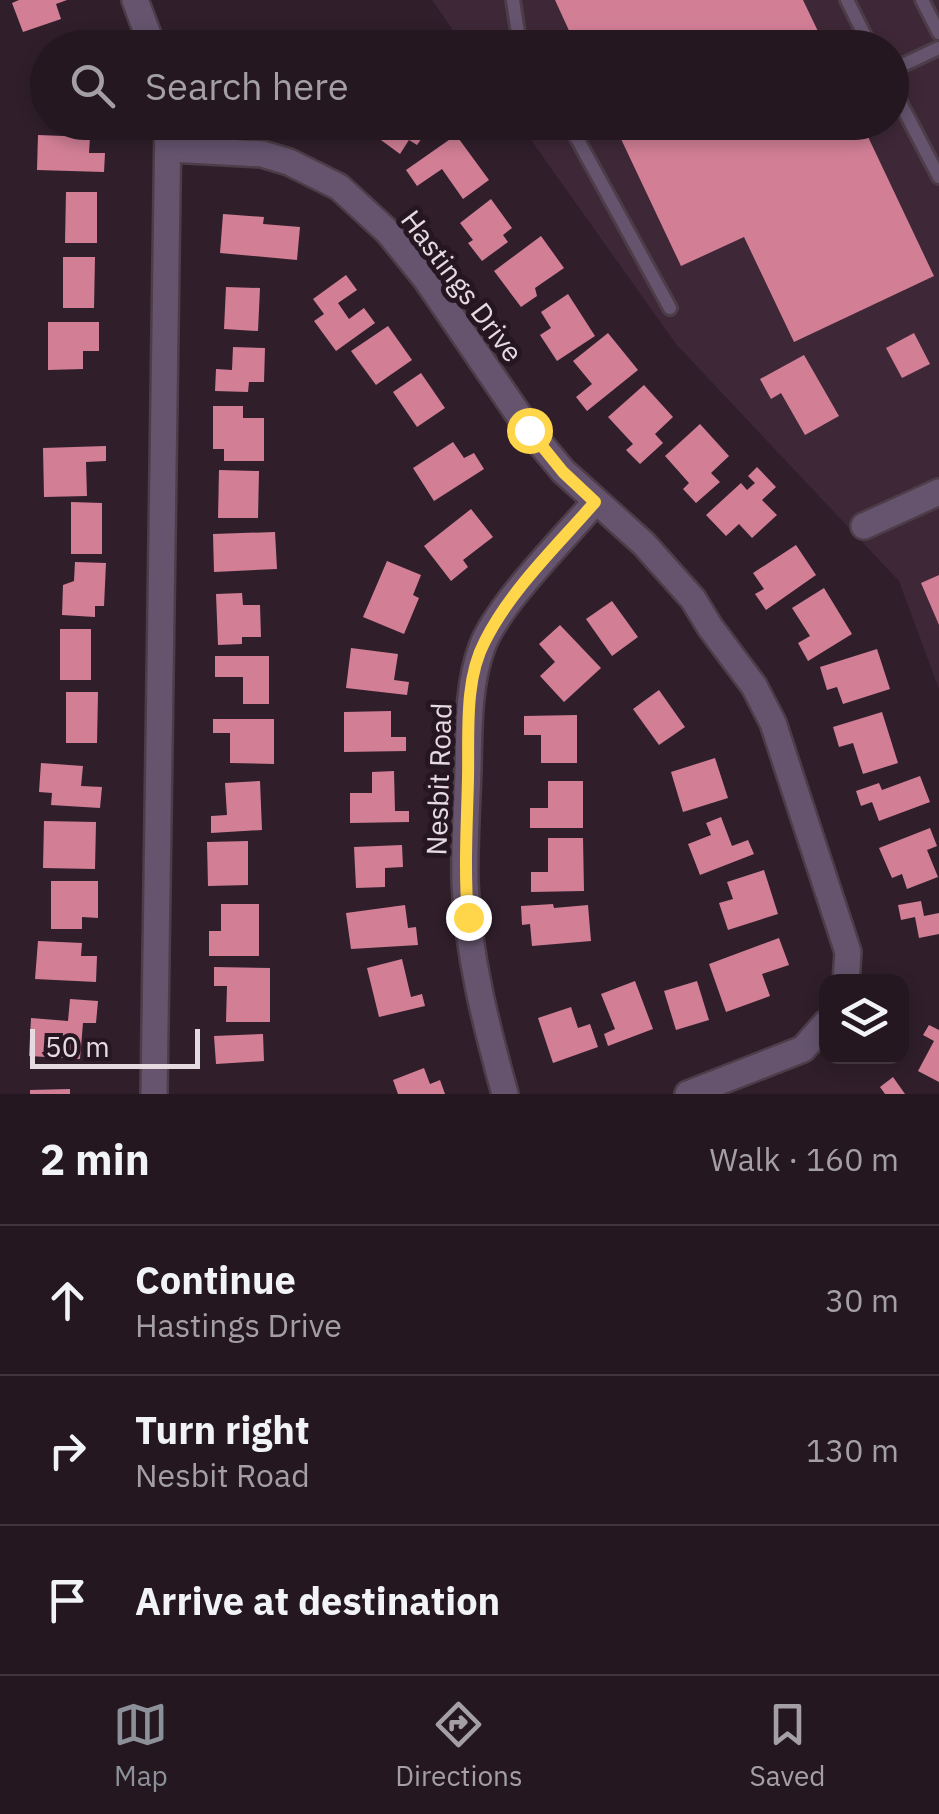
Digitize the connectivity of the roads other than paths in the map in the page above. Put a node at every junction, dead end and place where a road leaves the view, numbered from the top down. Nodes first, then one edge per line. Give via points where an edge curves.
1 (136, 0) edge
2 (513, 0) edge
3 (847, 0) edge
4 (922, 0) edge
5 (147, 30) edge
6 (518, 30) edge
7 (863, 30) edge
8 (939, 33) edge
9 (939, 48) edge
10 (909, 62) edge
11 (909, 120) edge
12 (169, 140) edge
13 (190, 140) edge
14 (578, 140) edge
15 (939, 178) edge
16 (670, 308) dead end
17 (939, 492) edge
18 (595, 502) junction
19 (864, 526) dead end
20 (847, 974) edge
21 (819, 1031) edge
22 (154, 1094) edge
23 (505, 1094) edge
24 (688, 1094) edge

1 - 5 street
2 - 6 lane
3 - 7 lane
4 - 8 lane
9 - 10 lane
11 - 15 lane
12 - 22 street, Hastings Drive
13 - 18 street, Hastings Drive via 262,154 339,186 388,232 529,430
14 - 16 lane
17 - 19 street
18 - 20 street, Hastings Drive via 693,598 754,686 773,722 848,952
18 - 23 street, Nesbit Road via 498,618 474,674 466,898 484,1016
21 - 24 street via 803,1048

